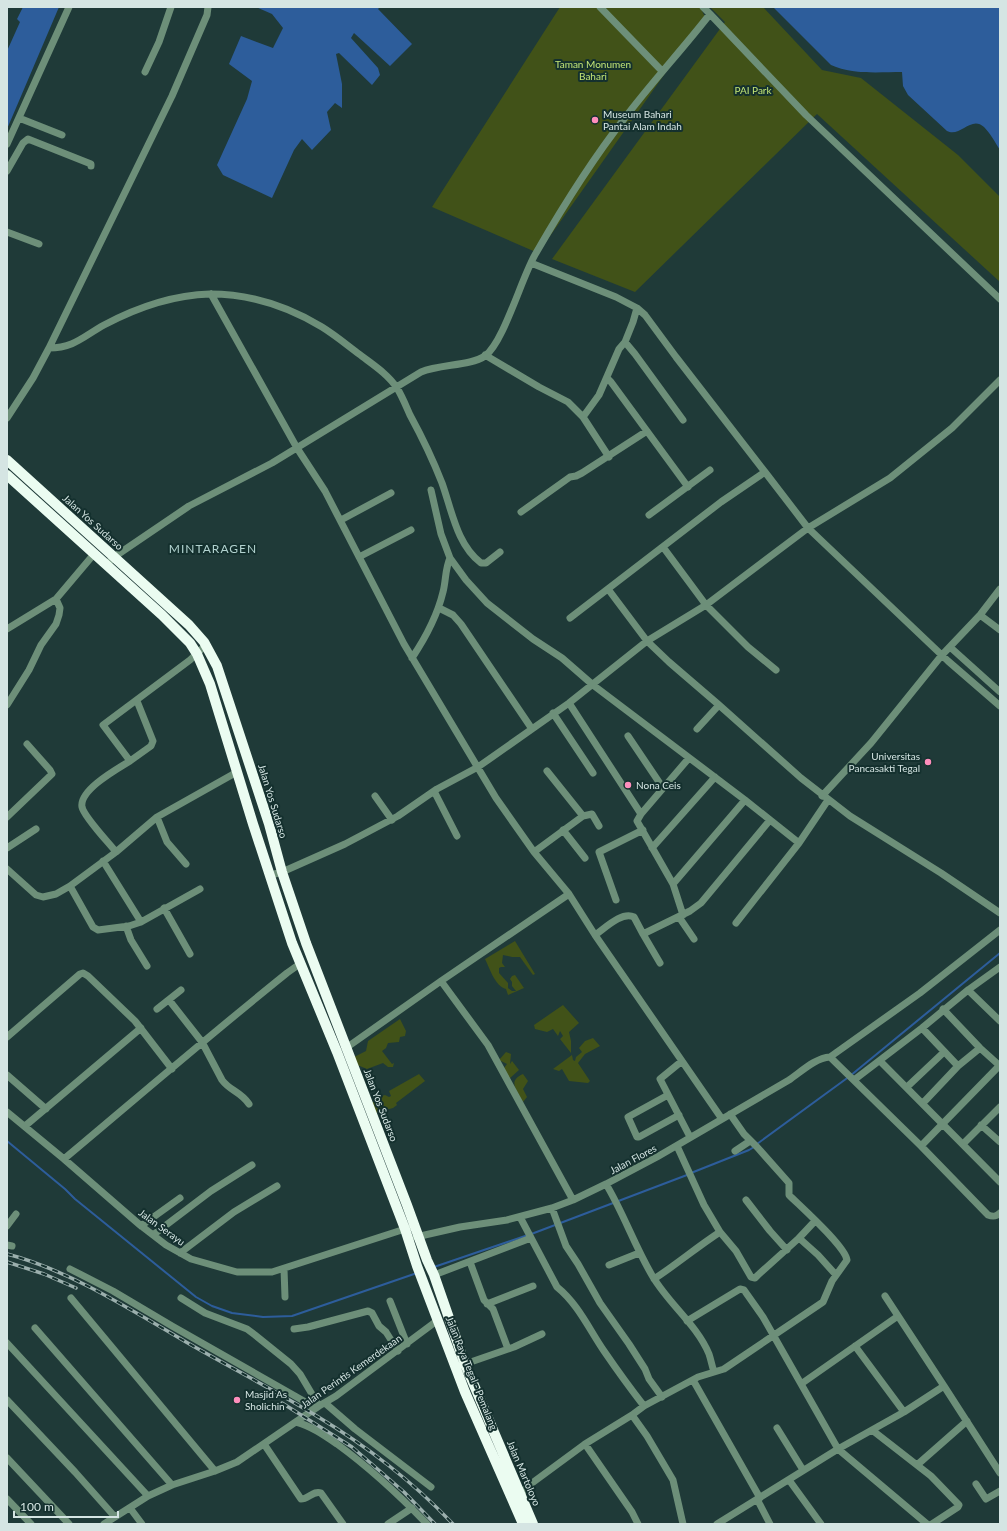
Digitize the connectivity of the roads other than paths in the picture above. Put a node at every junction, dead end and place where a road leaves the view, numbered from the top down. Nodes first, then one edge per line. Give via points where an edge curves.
1 (69, 7) edge
2 (171, 7) edge
3 (208, 7) edge
4 (600, 7) edge
5 (703, 7) edge
6 (710, 14) junction
7 (662, 71) junction
8 (146, 72) dead end
9 (19, 118) junction
10 (62, 135) dead end
11 (7, 144) edge
12 (92, 166) dead end
13 (7, 171) edge
14 (7, 232) edge
15 (40, 244) dead end
16 (531, 263) junction
17 (211, 294) junction
18 (1000, 299) edge
19 (637, 308) junction
20 (625, 342) junction
21 (49, 348) junction
22 (485, 356) junction
23 (607, 378) junction
24 (1000, 380) edge
25 (397, 387) junction
26 (584, 417) junction
27 (7, 418) edge
28 (683, 420) dead end
29 (647, 431) junction
30 (297, 448) junction
31 (609, 456) junction
32 (7, 460) edge
33 (710, 470) dead end
34 (765, 472) junction
35 (7, 475) edge
36 (688, 487) junction
37 (431, 490) dead end
38 (391, 493) dead end
39 (521, 512) dead end
40 (649, 515) dead end
41 (341, 520) junction
42 (808, 528) junction
43 (411, 530) dead end
44 (663, 547) junction
45 (500, 552) dead end
46 (94, 554) junction
47 (114, 557) junction
48 (359, 557) junction
49 (450, 558) junction
50 (106, 565) junction
51 (608, 589) junction
52 (1000, 589) edge
53 (56, 599) junction
54 (706, 605) junction
55 (439, 608) junction
56 (980, 615) junction
57 (570, 618) dead end
58 (7, 629) edge
59 (1000, 630) edge
60 (647, 641) junction
61 (206, 645) junction
62 (950, 647) junction
63 (197, 654) junction
64 (942, 656) junction
65 (412, 658) junction
66 (776, 670) dead end
67 (593, 685) junction
68 (1000, 692) edge
69 (137, 700) junction
70 (569, 703) junction
71 (7, 705) edge
72 (719, 705) junction
73 (1000, 706) edge
74 (553, 713) junction
75 (532, 729) junction
76 (697, 730) dead end
77 (628, 736) dead end
78 (27, 744) dead end
79 (689, 758) junction
80 (130, 761) junction
81 (478, 767) junction
82 (546, 770) dead end
83 (237, 772) junction
84 (593, 773) dead end
85 (715, 777) junction
86 (663, 788) junction
87 (434, 791) junction
88 (375, 796) dead end
89 (825, 798) junction
90 (745, 800) junction
91 (641, 814) junction
92 (583, 816) junction
93 (7, 817) edge
94 (157, 817) junction
95 (392, 820) junction
96 (770, 820) junction
97 (599, 826) dead end
98 (36, 829) dead end
99 (563, 830) junction
100 (642, 830) junction
101 (457, 836) dead end
102 (799, 843) junction
103 (7, 848) edge
104 (652, 848) junction
105 (116, 852) junction
106 (534, 852) junction
107 (585, 858) dead end
108 (103, 861) junction
109 (186, 864) dead end
110 (7, 870) edge
111 (282, 872) junction
112 (270, 875) junction
113 (673, 884) junction
114 (70, 886) junction
115 (200, 889) dead end
116 (569, 894) junction
117 (616, 900) dead end
118 (164, 908) junction
119 (1000, 913) edge
120 (681, 916) junction
121 (141, 922) junction
122 (736, 923) dead end
123 (126, 926) junction
124 (1000, 930) edge
125 (643, 934) junction
126 (595, 935) junction
127 (694, 939) dead end
128 (190, 954) dead end
129 (302, 963) junction
130 (660, 963) dead end
131 (147, 966) dead end
132 (999, 971) edge
133 (441, 981) junction
134 (181, 990) dead end
135 (968, 990) junction
136 (169, 1000) junction
137 (157, 1009) dead end
138 (943, 1009) junction
139 (1000, 1021) edge
140 (141, 1028) junction
141 (922, 1028) junction
142 (7, 1037) edge
143 (202, 1042) junction
144 (346, 1048) junction
145 (980, 1048) junction
146 (944, 1052) junction
147 (830, 1057) junction
148 (880, 1060) junction
149 (682, 1061) junction
150 (958, 1066) junction
151 (1000, 1066) edge
152 (172, 1069) junction
153 (7, 1075) edge
154 (853, 1079) junction
155 (907, 1087) junction
156 (668, 1095) junction
157 (923, 1103) junction
158 (249, 1104) dead end
159 (1000, 1107) edge
160 (46, 1109) junction
161 (7, 1112) edge
162 (730, 1114) junction
163 (679, 1115) junction
164 (722, 1119) junction
165 (943, 1123) junction
166 (981, 1125) junction
167 (25, 1126) junction
168 (690, 1137) junction
169 (1000, 1142) edge
170 (753, 1143) junction
171 (963, 1144) junction
172 (677, 1146) junction
173 (921, 1146) junction
174 (735, 1151) dead end
175 (64, 1159) junction
176 (252, 1165) dead end
177 (1000, 1182) edge
178 (606, 1184) junction
179 (277, 1186) dead end
180 (180, 1198) dead end
181 (573, 1200) junction
182 (746, 1200) dead end
183 (552, 1208) junction
184 (1000, 1213) edge
185 (16, 1214) dead end
186 (520, 1217) junction
187 (815, 1221) junction
188 (410, 1224) junction
189 (7, 1226) edge
190 (141, 1226) junction
191 (720, 1232) junction
192 (528, 1234) junction
193 (153, 1235) junction
194 (413, 1238) junction
195 (799, 1238) junction
196 (787, 1250) junction
197 (180, 1253) junction
198 (639, 1253) junction
199 (470, 1262) junction
200 (609, 1265) dead end
201 (70, 1269) dead end
202 (284, 1269) junction
203 (434, 1274) junction
204 (836, 1275) junction
205 (654, 1279) junction
206 (534, 1286) dead end
207 (884, 1296) dead end
208 (285, 1297) dead end
209 (71, 1298) dead end
210 (181, 1298) dead end
211 (390, 1301) dead end
212 (487, 1304) junction
213 (449, 1315) junction
214 (898, 1316) junction
215 (438, 1320) junction
216 (687, 1321) junction
217 (34, 1328) dead end
218 (294, 1329) dead end
219 (542, 1334) dead end
220 (772, 1335) junction
221 (7, 1343) edge
222 (407, 1344) junction
223 (856, 1346) junction
224 (508, 1349) junction
225 (398, 1351) junction
226 (465, 1364) junction
227 (714, 1372) junction
228 (693, 1380) junction
229 (800, 1384) junction
230 (944, 1386) junction
231 (662, 1397) junction
232 (7, 1400) edge
233 (320, 1405) junction
234 (644, 1406) junction
235 (904, 1412) junction
236 (632, 1415) junction
237 (967, 1421) junction
238 (296, 1422) junction
239 (777, 1428) dead end
240 (872, 1430) junction
241 (264, 1444) junction
242 (586, 1444) junction
243 (838, 1449) junction
244 (7, 1458) edge
245 (917, 1465) junction
246 (803, 1470) junction
247 (215, 1471) junction
248 (1000, 1472) edge
249 (789, 1480) junction
250 (976, 1484) dead end
251 (172, 1485) junction
252 (431, 1487) dead end
253 (1000, 1491) edge
254 (520, 1495) junction
255 (148, 1496) junction
256 (758, 1498) junction
257 (7, 1499) edge
258 (130, 1508) junction
259 (412, 1508) junction
260 (115, 1517) junction
261 (31, 1524) edge
262 (69, 1524) edge
263 (104, 1524) edge
264 (142, 1524) edge
265 (344, 1524) edge
266 (388, 1524) edge
267 (427, 1524) edge
268 (523, 1524) edge
269 (533, 1524) edge
270 (638, 1524) edge
271 (683, 1524) edge
272 (717, 1524) edge
273 (770, 1524) edge
274 (821, 1524) edge
275 (927, 1524) edge
276 (932, 1524) edge

1 - 9 street
2 - 8 street
3 - 21 street via 207,15 172,96
4 - 7 street
5 - 6 street
6 - 7 street
6 - 18 street via 806,115
7 - 16 street via 603,147
9 - 10 street
9 - 11 street
12 - 13 street via 28,139
14 - 15 street
16 - 19 street
16 - 22 street via 502,330
17 - 21 street via 150,306 104,325 65,347
17 - 25 street via 257,300 305,318 324,328 370,362
17 - 30 street
19 - 20 street
19 - 34 street
20 - 23 street via 619,349
20 - 28 street
21 - 27 street
22 - 25 street via 465,363 427,370
22 - 26 street via 565,400
23 - 26 street
23 - 29 street
24 - 42 street via 952,428 890,478
25 - 30 street
25 - 45 street via 436,470 462,541 471,555 481,563 486,563
26 - 31 street
29 - 31 street
29 - 36 street
30 - 41 street
30 - 47 street via 204,498
31 - 39 street via 570,477
32 - 47 highway, Jalan Yos Sudarso
33 - 36 street
34 - 42 street
34 - 44 street
35 - 46 highway
36 - 40 street
37 - 49 street via 441,534
38 - 41 street
41 - 48 street
42 - 54 street
42 - 64 street
43 - 48 street
44 - 51 street
44 - 54 street
46 - 50 highway
46 - 53 street
47 - 50 street
47 - 61 highway, Jalan Yos Sudarso
48 - 65 street
49 - 55 street
49 - 67 street via 487,603 562,658
50 - 63 highway via 162,615 190,643
51 - 57 street
51 - 60 street
52 - 56 street
53 - 58 street
53 - 71 street via 60,608 56,624 41,644 29,670
54 - 60 street
54 - 66 street
55 - 65 street via 427,636
55 - 75 street via 453,615 462,624
56 - 59 street
56 - 62 street
60 - 67 street
60 - 72 street
61 - 63 street
61 - 111 highway, Jalan Yos Sudarso via 217,666 269,824
62 - 64 street
62 - 68 street
63 - 69 street
63 - 83 highway via 210,684
64 - 73 street
64 - 89 street
65 - 81 street
67 - 70 street
67 - 79 street
69 - 80 street via 153,741 151,746
69 - 80 street via 103,725
70 - 74 street
70 - 91 street
72 - 76 street
72 - 89 street
74 - 75 street
74 - 84 street
75 - 81 street
77 - 86 street
78 - 93 street via 52,774
79 - 85 street
79 - 86 street
80 - 105 street via 93,786 82,805
81 - 87 street
81 - 106 street via 496,798
82 - 92 street
83 - 94 street
83 - 112 highway
85 - 90 street
85 - 104 street
86 - 91 street
87 - 95 street
87 - 101 street
88 - 95 street
89 - 102 street
89 - 119 street
90 - 96 street
90 - 113 street
91 - 100 street via 637,821
92 - 97 street via 592,814
92 - 99 street
94 - 105 street
94 - 109 street via 167,842
95 - 111 street
96 - 102 street
96 - 120 street via 701,904
98 - 103 street
99 - 106 street
99 - 107 street
100 - 104 street
100 - 117 street via 599,852
102 - 122 street
104 - 113 street
105 - 108 street
106 - 116 street
108 - 114 street
108 - 121 street
110 - 114 street via 39,896 47,897
111 - 112 street
111 - 144 highway, Jalan Yos Sudarso
112 - 129 highway via 292,943
113 - 120 street
114 - 123 street via 95,930
115 - 118 street
116 - 126 street
116 - 133 street
118 - 121 street
118 - 128 street
120 - 125 street
120 - 127 street
121 - 123 street
123 - 131 street via 131,940
124 - 147 street, Jalan Flores via 920,993
125 - 126 street via 634,917 629,915 619,918
125 - 130 street
126 - 149 street
129 - 143 street
129 - 188 highway
132 - 135 street
133 - 144 street
133 - 181 street via 488,1045
134 - 136 street
135 - 138 street
135 - 139 street
136 - 137 street
136 - 143 street
138 - 141 street
138 - 145 street
140 - 142 street via 83,973
140 - 152 street
140 - 160 street
141 - 146 street
141 - 148 street
143 - 152 street
143 - 158 street via 225,1084 241,1094
144 - 188 highway, Jalan Yos Sudarso
145 - 150 street
145 - 151 street
146 - 150 street
146 - 155 street
147 - 154 street
147 - 162 street, Jalan Flores via 821,1059
148 - 154 street
148 - 155 street
149 - 156 street via 660,1078
149 - 164 street
150 - 157 street
151 - 165 street
152 - 175 street
153 - 160 street
154 - 173 street
155 - 157 street
156 - 163 street
156 - 163 street via 628,1116 631,1124 639,1137
157 - 165 street
159 - 166 street
160 - 167 street
161 - 167 street, Jalan Serayu
162 - 164 street, Jalan Flores
162 - 170 street
163 - 168 street
164 - 168 street, Jalan Flores
165 - 171 street
165 - 173 street
166 - 169 street
166 - 171 street
167 - 175 street, Jalan Serayu
168 - 172 street, Jalan Flores
170 - 174 street
170 - 187 street via 789,1183 789,1195
171 - 177 street
172 - 178 street, Jalan Flores
172 - 191 street via 697,1193
173 - 184 street via 988,1215 992,1217
175 - 190 street, Jalan Serayu
176 - 193 street via 211,1191
178 - 181 street, Jalan Flores
178 - 198 street
179 - 197 street via 234,1212
180 - 190 street
181 - 183 street, Jalan Flores
182 - 196 street
183 - 186 street, Jalan Flores
183 - 231 street via 566,1246 600,1304
185 - 189 street
186 - 192 street
186 - 194 street, Jalan Flores via 460,1226
187 - 195 street
187 - 204 street via 847,1258
188 - 194 highway, Jalan Raya Tegal - Pemalang
188 - 202 street, Jalan Serayu
190 - 193 street, Jalan Serayu
191 - 196 street via 753,1278
191 - 205 street
192 - 199 street
192 - 234 street via 557,1287 564,1291 579,1311
193 - 197 street, Jalan Serayu
194 - 203 highway, Jalan Raya Tegal - Pemalang
194 - 215 highway, Jalan Raya Tegal - Pemalang via 417,1266
195 - 196 street
195 - 204 street
197 - 202 street, Jalan Serayu via 191,1259 237,1272 272,1272
198 - 200 street
198 - 205 street
199 - 203 street
199 - 212 street
201 - 233 street
202 - 208 street
203 - 213 highway, Jalan Martoloyo
204 - 220 street via 823,1302
205 - 216 street
206 - 212 street
207 - 214 street
209 - 247 street
210 - 233 street via 205,1313 247,1329 291,1364
211 - 222 street
212 - 224 street via 493,1309
213 - 215 highway
213 - 226 highway, Jalan Martoloyo
214 - 223 street
214 - 230 street
215 - 222 street, Jalan Perintis Kemerdekaan
215 - 268 highway, Jalan Raya Tegal - Pemalang via 465,1392
216 - 220 street via 742,1289 763,1317
216 - 227 street via 709,1354
217 - 251 street
218 - 225 street via 368,1311
219 - 224 street
220 - 227 street via 724,1369
220 - 229 street
221 - 255 street
222 - 225 street, Jalan Perintis Kemerdekaan
223 - 229 street
223 - 235 street
224 - 226 street
225 - 233 street, Jalan Perintis Kemerdekaan
226 - 254 highway, Jalan Martoloyo
227 - 228 street
228 - 231 street
228 - 256 street
229 - 243 street
230 - 235 street
230 - 237 street
231 - 234 street
232 - 260 street
233 - 238 street, Jalan Perintis Kemerdekaan
233 - 252 street
234 - 236 street
235 - 240 street
236 - 242 street
236 - 271 street via 673,1480
237 - 245 street
237 - 248 street
238 - 241 street, Jalan Perintis Kemerdekaan
238 - 259 street via 307,1425 354,1456
239 - 246 street
240 - 243 street
240 - 245 street
241 - 247 street, Jalan Perintis Kemerdekaan via 237,1462
241 - 265 street via 301,1499 321,1493
242 - 254 street via 528,1486
242 - 270 street
243 - 246 street
243 - 275 street
244 - 262 street
245 - 276 street via 937,1481 960,1506
246 - 249 street
247 - 251 street, Jalan Perintis Kemerdekaan
249 - 256 street
249 - 274 street
250 - 253 street via 986,1499
251 - 255 street, Jalan Perintis Kemerdekaan
254 - 269 highway, Jalan Martoloyo
255 - 258 street, Jalan Perintis Kemerdekaan
256 - 272 street
256 - 273 street
257 - 261 street
258 - 260 street, Jalan Perintis Kemerdekaan
258 - 264 street
259 - 266 street
259 - 267 street
260 - 263 street, Jalan Perintis Kemerdekaan

